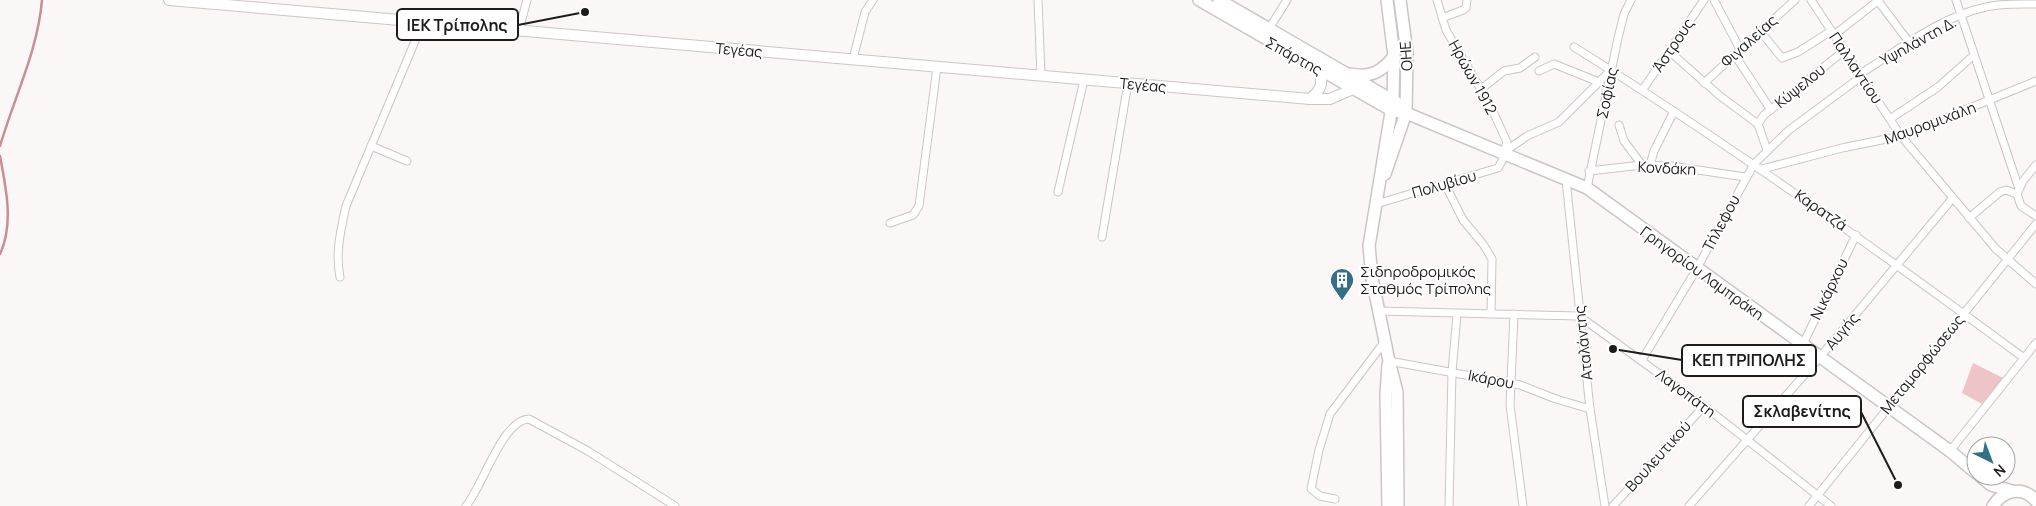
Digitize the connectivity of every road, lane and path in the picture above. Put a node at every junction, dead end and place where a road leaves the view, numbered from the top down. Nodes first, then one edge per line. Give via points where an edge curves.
1 (169, 0) edge
2 (527, 0) edge
3 (873, 0) edge
4 (1038, 0) edge
5 (1199, 0) edge
6 (1219, 0) edge
7 (1287, 0) edge
8 (1387, 0) edge
9 (1400, 0) edge
10 (1437, 0) edge
11 (1467, 0) edge
12 (1631, 0) edge
13 (1704, 0) edge
14 (1714, 0) edge
15 (1795, 0) edge
16 (1811, 0) edge
17 (1879, 0) edge
18 (1956, 0) edge
19 (2036, 4) edge
20 (1962, 16) junction
21 (1442, 18) junction
22 (423, 22) junction
23 (518, 30) junction
24 (1760, 31) junction
25 (1833, 33) junction
26 (1266, 34) junction
27 (1909, 42) junction
28 (1574, 47) dead end
29 (1844, 50) junction
30 (1668, 51) junction
31 (1737, 52) junction
32 (1974, 55) junction
33 (1394, 56) junction
34 (1535, 57) dead end
35 (853, 60) junction
36 (937, 67) junction
37 (1612, 70) junction
38 (1320, 71) junction
39 (1539, 71) dead end
40 (1344, 72) junction
41 (1861, 75) junction
42 (1041, 76) junction
43 (1084, 80) junction
44 (2036, 81) edge
45 (1599, 82) junction
46 (1128, 83) junction
47 (1704, 83) junction
48 (1353, 89) junction
49 (1481, 89) junction
50 (1643, 89) junction
51 (1310, 99) junction
52 (1988, 101) junction
53 (1392, 105) junction
54 (1771, 110) junction
55 (1674, 111) junction
56 (1406, 113) junction
57 (1890, 119) junction
58 (1758, 124) junction
59 (1619, 125) dead end
60 (1902, 136) junction
61 (371, 146) junction
62 (1767, 150) junction
63 (1503, 153) junction
64 (407, 161) dead end
65 (1754, 164) junction
66 (2036, 164) edge
67 (1646, 165) junction
68 (1762, 170) junction
69 (1589, 171) junction
70 (1745, 177) junction
71 (1566, 180) junction
72 (1445, 184) junction
73 (1587, 188) junction
74 (2018, 191) junction
75 (1058, 192) dead end
76 (1952, 199) junction
77 (1376, 204) junction
78 (2036, 216) edge
79 (1969, 218) junction
80 (890, 223) dead end
81 (2036, 224) edge
82 (1856, 235) junction
83 (1102, 237) dead end
84 (2007, 258) junction
85 (1898, 264) junction
86 (1696, 270) junction
87 (340, 277) dead end
88 (2036, 284) edge
89 (1378, 311) junction
90 (1963, 312) junction
91 (1457, 314) junction
92 (1492, 314) junction
93 (1514, 314) junction
94 (1579, 316) junction
95 (1385, 340) junction
96 (1803, 344) junction
97 (2035, 345) edge
98 (1820, 357) junction
99 (2024, 358) junction
100 (1642, 360) junction
101 (1388, 361) junction
102 (1452, 372) junction
103 (1511, 383) junction
104 (1704, 406) junction
105 (1888, 406) junction
106 (1590, 410) junction
107 (1747, 441) junction
108 (1950, 451) junction
109 (1966, 465) edge
110 (1987, 486) edge
111 (1994, 486) edge
112 (2036, 489) edge
113 (2018, 491) junction
114 (1818, 496) junction
115 (1335, 499) dead end
116 (2036, 501) edge
117 (466, 506) edge
118 (675, 506) edge
119 (1388, 506) edge
120 (1398, 506) edge
121 (1449, 506) edge
122 (1523, 506) edge
123 (1605, 506) edge
124 (1613, 506) edge
125 (1690, 506) edge
126 (1810, 506) edge
127 (1831, 506) edge
128 (1994, 506) edge

1 - 22 main road, Τεγέας
2 - 23 street
3 - 35 street via 865,12
4 - 42 street
5 - 26 main road, Σπάρτης
6 - 26 main road, Σπάρτης
7 - 26 street
8 - 33 main road, ΟΗΕ
9 - 56 main road, ΟΗΕ via 1407,53
10 - 21 street, Ηρώων 1912
11 - 21 street via 1463,10
12 - 37 street, Σοφίας via 1624,14
13 - 30 street, Άστρους
14 - 31 street
15 - 24 street, Φιγαλείας
16 - 25 street, Παλλαντίου
17 - 25 street
17 - 27 street
18 - 20 street
19 - 20 street, Υψηλάντη Δ. via 1986,7
20 - 27 street, Υψηλάντη Δ.
20 - 32 street
21 - 49 street, Ηρώων 1912
22 - 23 main road, Τεγέας
22 - 61 street
23 - 35 main road, Τεγέας
24 - 25 street via 1782,58
24 - 31 street, Φιγαλείας
25 - 29 street, Παλλαντίου
26 - 38 main road, Σπάρτης
26 - 40 main road, Σπάρτης
27 - 41 street, Υψηλάντη Δ.
28 - 37 street, Καρατζά
29 - 41 street, Παλλαντίου
29 - 54 street, Κύψελου
30 - 47 street
30 - 50 street, Άστρους
31 - 47 street, Φιγαλείας
31 - 54 street
32 - 52 street
32 - 57 street via 1924,97
33 - 40 main road via 1371,75
33 - 53 main road, ΟΗΕ
34 - 49 street via 1520,68 1504,71
35 - 36 main road, Τεγέας
36 - 42 main road, Τεγέας
36 - 80 street via 919,206 913,215
37 - 45 street
37 - 50 street, Καρατζά
37 - 69 street, Σοφίας
38 - 48 main road, Σπάρτης
38 - 51 main road via 1320,90
39 - 45 street via 1554,64
40 - 53 main road, Σπάρτης
41 - 57 street, Παλλαντίου
41 - 62 street, Υψηλάντη Δ.
42 - 43 main road, Τεγέας
43 - 46 main road, Τεγέας
43 - 75 street
44 - 52 street, Μαυρομιχάλη
45 - 63 street via 1560,122 1527,136
46 - 51 main road, Τεγέας
46 - 83 street
47 - 58 street
48 - 51 main road, Τεγέας via 1330,99
48 - 53 main road, Σπάρτης
49 - 63 street, Ηρώων 1912 via 1507,142
50 - 55 street, Καρατζά
52 - 60 street, Μαυρομιχάλη
52 - 74 street
53 - 56 main road via 1400,105
53 - 77 main road, ΟΗΕ
54 - 58 street, Κύψελου
55 - 65 street, Καρατζά
55 - 67 street
56 - 63 main road, Γρηγορίου Λαμπράκη
56 - 77 main road, ΟΗΕ
57 - 60 street, Παλλαντίου
58 - 62 street
59 - 67 street via 1624,141
60 - 68 street, Μαυρομιχάλη
60 - 76 street, Παλλαντίου
61 - 64 street
61 - 87 street via 346,206 340,233
62 - 65 street, Υψηλάντη Δ.
63 - 71 main road, Γρηγορίου Λαμπράκη
63 - 72 street, Πολυβίου via 1498,168
65 - 68 street, Καρατζά
65 - 70 street, Τήλεφου
66 - 74 street
67 - 69 street, Κονδάκη
67 - 70 street, Κονδάκη
68 - 82 street, Καρατζά
69 - 73 street, Σοφίας
70 - 86 street, Τήλεφου
71 - 73 main road, Γρηγορίου Λαμπράκη
71 - 94 street, Αταλάντης
72 - 77 street, Πολυβίου
72 - 92 street via 1463,220 1492,259
73 - 86 main road, Γρηγορίου Λαμπράκη
74 - 78 street via 2021,206
74 - 79 street via 2000,192
76 - 79 street, Παλλαντίου
76 - 85 street, Αυγής
77 - 89 main road via 1369,246
79 - 84 street, Παλλαντίου
81 - 84 street, Μεταμορφώσεως
82 - 85 street, Καρατζά
82 - 96 street, Νικάρχου
84 - 88 street, Παλλαντίου
84 - 90 street, Μεταμορφώσεως
85 - 90 street, Καρατζά
85 - 98 street, Αυγής
86 - 96 main road, Γρηγορίου Λαμπράκη
86 - 100 street, Τήλεφου
89 - 91 street
89 - 95 main road
90 - 99 street, Καρατζά
90 - 105 street, Μεταμορφώσεως
91 - 92 street
91 - 102 street
92 - 93 street
93 - 94 street
93 - 103 street
94 - 100 street, Λαγοπάτη
94 - 106 street, Αταλάντης
95 - 101 main road
95 - 115 street via 1332,410 1326,424 1311,489 1320,496
96 - 98 main road, Γρηγορίου Λαμπράκη
97 - 99 street
98 - 105 main road, Γρηγορίου Λαμπράκη
98 - 107 street, Αυγής
99 - 108 street
100 - 104 street, Λαγοπάτη
101 - 102 street, Ικάρου
101 - 119 main road
101 - 120 main road via 1398,392
102 - 103 street, Ικάρου
102 - 121 street
103 - 106 street, Ικάρου
103 - 122 street via 1510,405
104 - 107 street, Λαγοπάτη
104 - 124 street, Βουλευτικού
105 - 108 main road, Γρηγορίου Λαμπράκη
105 - 114 street, Μεταμορφώσεως
106 - 123 street, Αταλάντης
107 - 114 street, Λαγοπάτη
107 - 125 street, Αυγής
108 - 109 main road, Γρηγορίου Λαμπράκη
110 - 128 main road
111 - 113 main road
112 - 113 main road
113 - 116 main road
113 - 128 main road via 2005,493
114 - 126 street, Μεταμορφώσεως
114 - 127 street, Λαγοπάτη
117 - 118 street via 507,434 517,422 529,419 588,450

